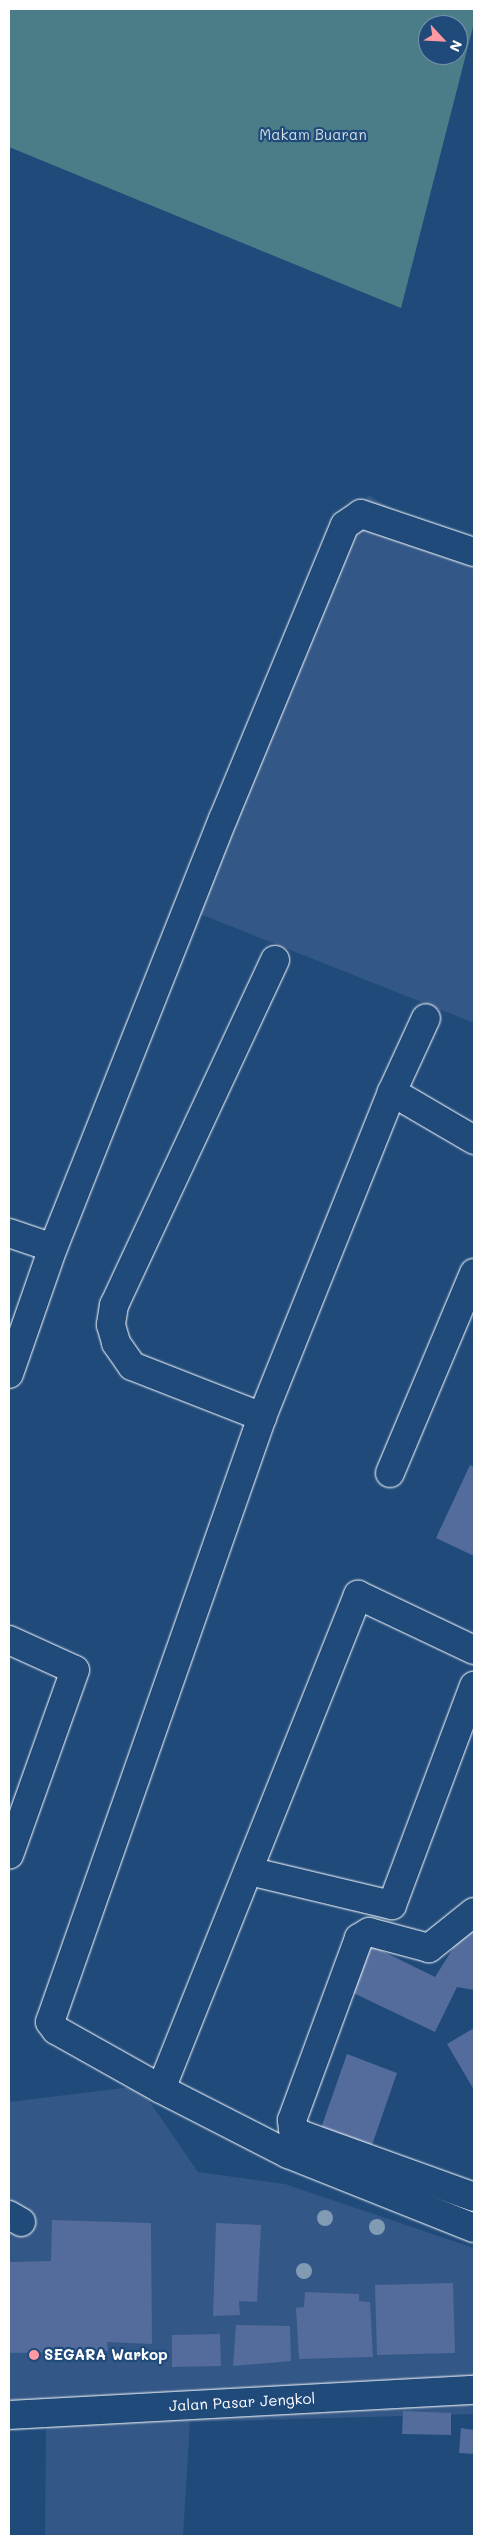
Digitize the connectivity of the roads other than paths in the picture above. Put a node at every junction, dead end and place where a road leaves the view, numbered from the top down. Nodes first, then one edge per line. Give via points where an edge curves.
1 (474, 552) edge
2 (275, 960) dead end
3 (426, 1018) dead end
4 (392, 1092) junction
5 (474, 1140) edge
6 (9, 1233) edge
7 (53, 1248) junction
8 (474, 1273) edge
9 (9, 1374) edge
10 (262, 1417) junction
11 (390, 1473) dead end
12 (9, 1640) edge
13 (474, 1650) edge
14 (474, 1686) edge
15 (9, 1855) edge
16 (249, 1870) junction
17 (474, 1912) edge
18 (161, 2089) junction
19 (474, 2197) edge
20 (474, 2228) edge
21 (474, 2390) edge
22 (9, 2415) edge

1 - 7 street via 361,514 346,525 223,819
2 - 10 street via 114,1305 111,1325 116,1343 132,1366
3 - 4 street
4 - 5 street
4 - 10 street
6 - 7 street
7 - 9 street
8 - 11 street
10 - 18 street via 50,2022 56,2030
12 - 15 street via 75,1670
13 - 16 street via 358,1595
14 - 16 street via 392,1905
16 - 18 street
17 - 19 street via 429,1948 368,1932 359,1938 292,2120 293,2129 302,2135
18 - 20 street via 288,2154
21 - 22 street, Jalan Pasar Jengkol

